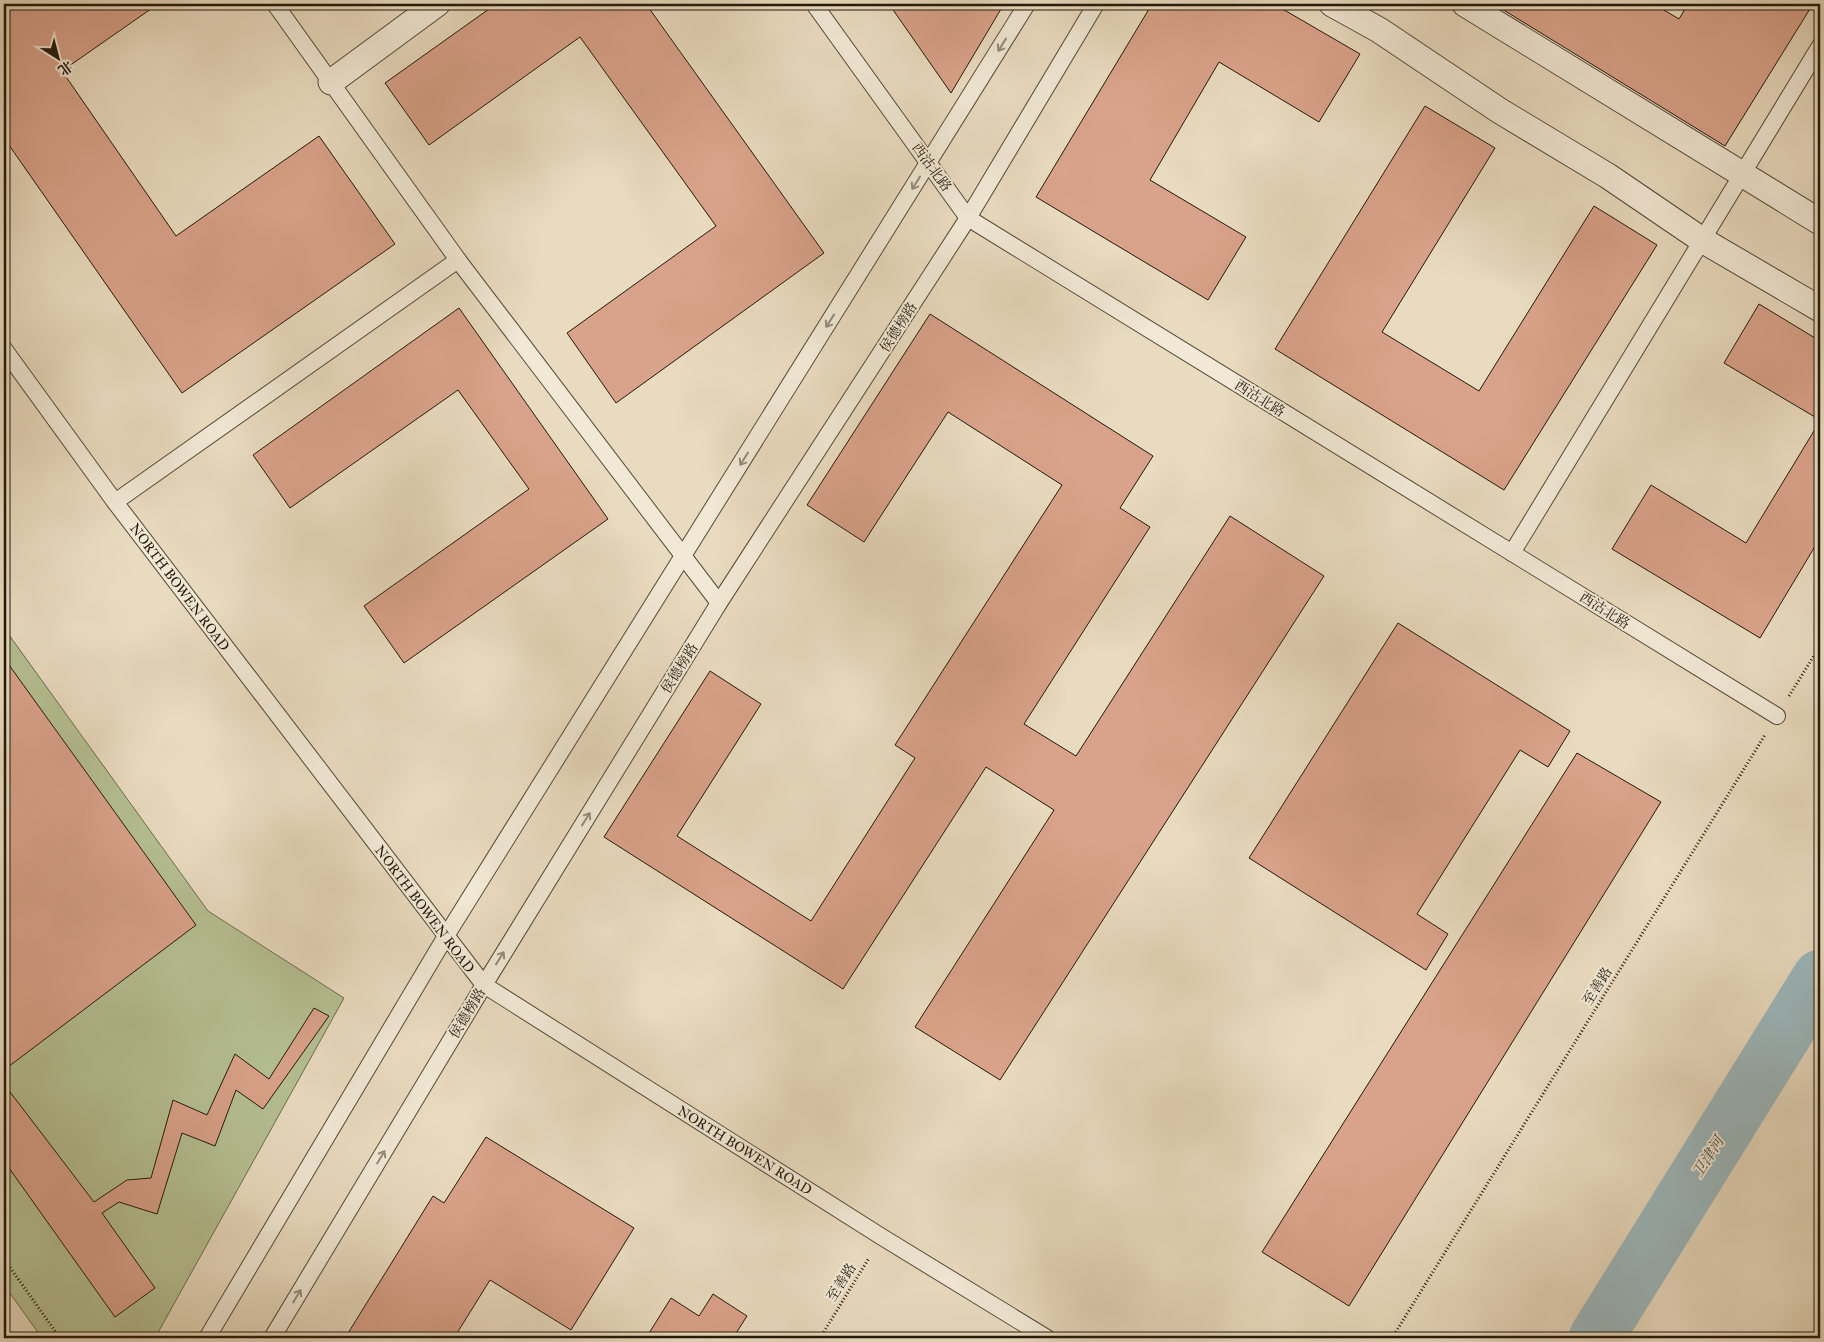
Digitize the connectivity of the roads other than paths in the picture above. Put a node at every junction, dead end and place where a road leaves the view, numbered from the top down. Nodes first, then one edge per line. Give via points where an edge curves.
1 (275, 4) edge
2 (437, 4) edge
3 (814, 4) edge
4 (1028, 4) edge
5 (1096, 4) edge
6 (1332, 4) edge
7 (1465, 4) edge
8 (1820, 46) edge
9 (331, 82) junction
10 (929, 163) junction
11 (1743, 174) junction
12 (968, 218) junction
13 (1820, 222) edge
14 (1702, 240) junction
15 (458, 260) junction
16 (1820, 309) edge
17 (4, 349) edge
18 (115, 502) junction
19 (1512, 553) junction
20 (683, 556) junction
21 (719, 603) junction
22 (1777, 716) road end
23 (446, 936) junction
24 (484, 985) junction
25 (207, 1338) edge
26 (272, 1338) edge
27 (1048, 1338) edge

1 - 9 lane
2 - 9 street
3 - 10 lane, 西沽北路
4 -> 10 lane
5 - 12 lane, 侯德榜路
6 - 14 street via 1379,30 1608,176
7 - 11 street
8 - 11 lane
9 - 15 lane
10 - 12 lane, 西沽北路
10 -> 20 lane
11 - 13 street
11 - 14 lane
12 - 19 lane, 西沽北路
12 - 21 lane, 侯德榜路
14 - 16 street
14 - 19 lane
15 - 18 lane
15 - 20 lane
17 - 18 lane, NORTH BOWEN ROAD
18 - 23 lane, NORTH BOWEN ROAD
19 - 22 lane, 西沽北路
20 - 21 lane
20 - 23 lane
24 -> 21 lane, 侯德榜路
23 - 24 lane, NORTH BOWEN ROAD
23 - 25 lane
26 -> 24 lane, 侯德榜路
24 - 27 lane, NORTH BOWEN ROAD

